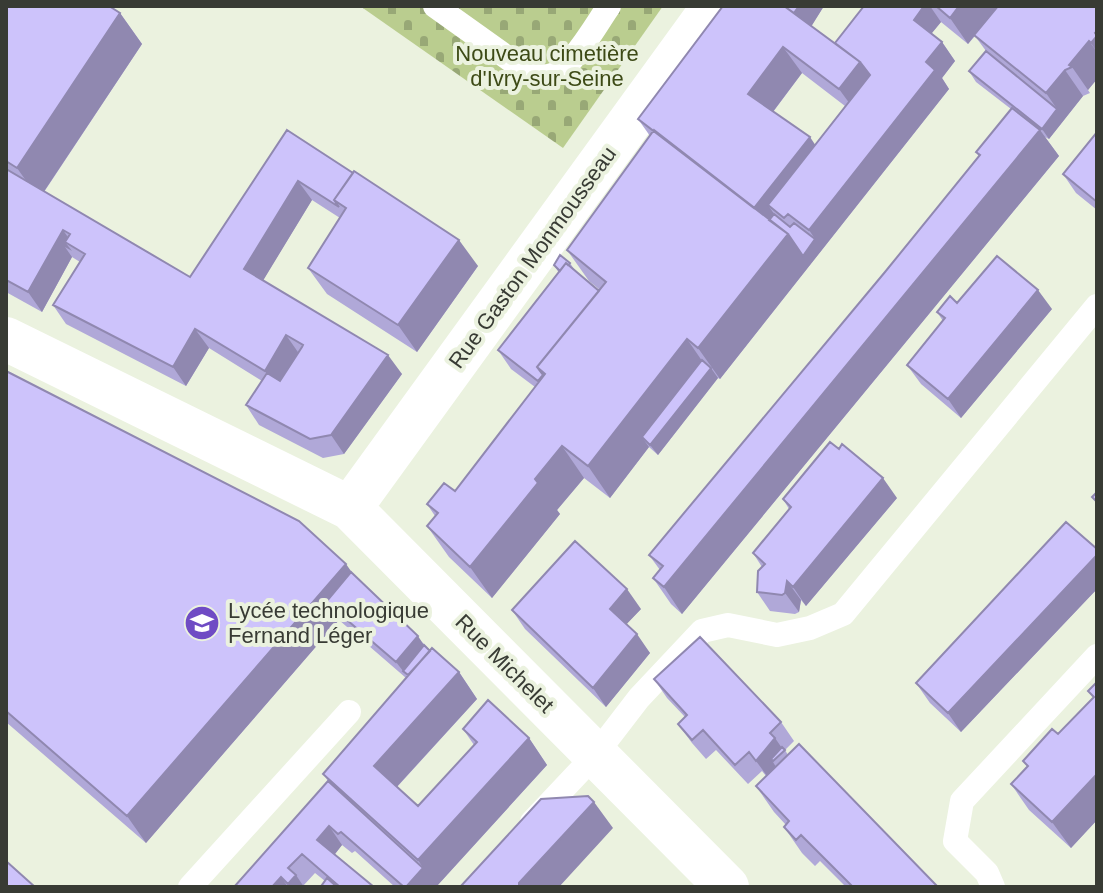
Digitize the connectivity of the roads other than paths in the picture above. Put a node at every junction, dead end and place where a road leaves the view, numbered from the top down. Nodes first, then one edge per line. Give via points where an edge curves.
1 (435, 6) edge
2 (609, 6) edge
3 (714, 6) edge
4 (1097, 306) edge
5 (6, 339) edge
6 (350, 508) junction
7 (1097, 656) edge
8 (349, 712) dead end
9 (596, 754) junction
10 (511, 844) edge
11 (190, 887) edge
12 (727, 887) edge
13 (993, 887) edge

1 - 2 lane via 519,66 546,77 568,64
3 - 6 street, Rue Gaston Monmousseau
4 - 9 lane via 843,614 777,635 728,625 702,631
5 - 6 street, Rue Michelet
6 - 9 street, Rue Michelet
7 - 13 lane via 962,801 955,841 987,873
8 - 11 lane
9 - 10 lane
9 - 12 street, Rue Michelet

